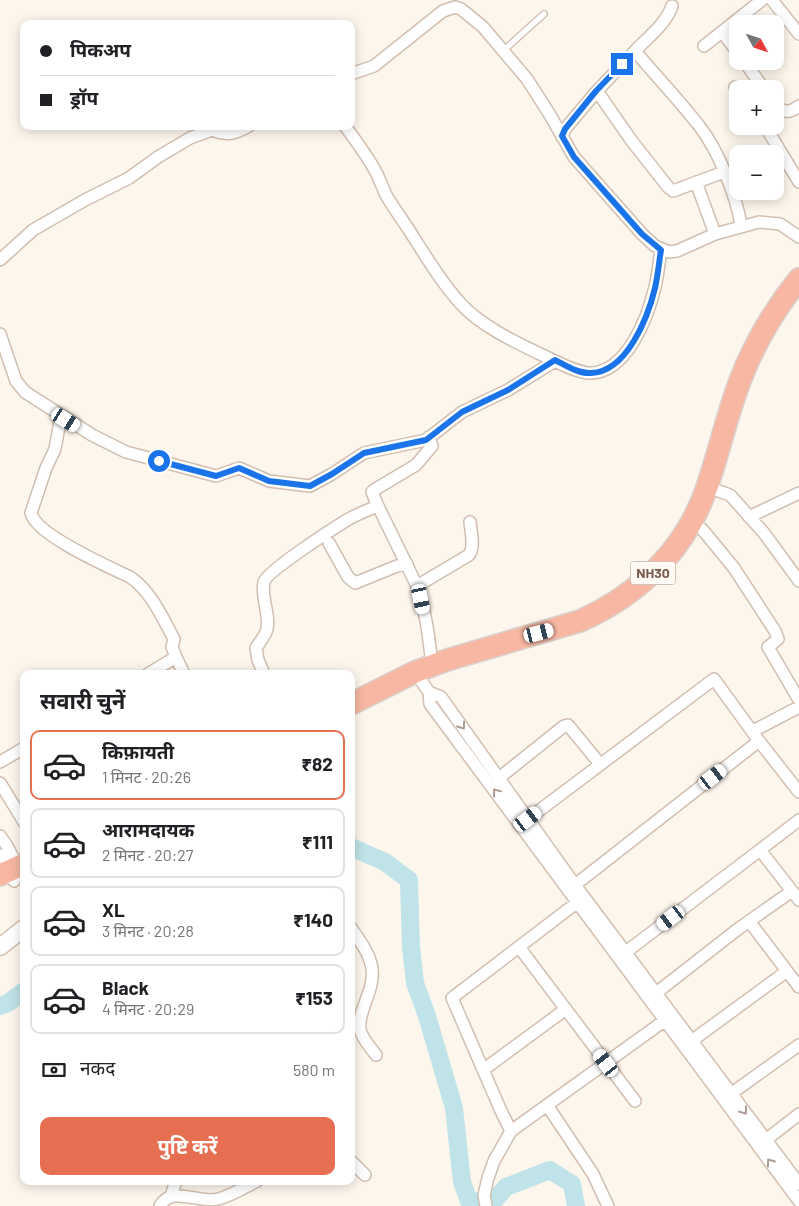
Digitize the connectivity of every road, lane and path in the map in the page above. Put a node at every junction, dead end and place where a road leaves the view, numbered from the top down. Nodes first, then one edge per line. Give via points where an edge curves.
1 (762, 0) edge
2 (772, 0) edge
3 (672, 6) dead end
4 (544, 14) dead end
5 (722, 32) junction
6 (799, 34) edge
7 (729, 41) edge
8 (704, 46) dead end
9 (504, 50) junction
10 (635, 51) junction
11 (355, 73) edge
12 (596, 91) junction
13 (799, 106) edge
14 (784, 111) edge
15 (212, 130) edge
16 (212, 130) edge
17 (241, 130) edge
18 (349, 130) edge
19 (770, 135) edge
20 (562, 136) junction
21 (724, 172) junction
22 (696, 182) junction
23 (799, 182) edge
24 (741, 226) junction
25 (715, 234) junction
26 (799, 237) edge
27 (661, 250) junction
28 (0, 260) edge
29 (799, 279) edge
30 (799, 299) edge
31 (0, 334) edge
32 (555, 360) junction
33 (61, 416) junction
34 (429, 438) junction
35 (713, 489) junction
36 (799, 493) edge
37 (377, 504) junction
38 (749, 516) junction
39 (470, 522) dead end
40 (702, 529) junction
41 (329, 543) dead end
42 (407, 564) junction
43 (799, 580) edge
44 (417, 586) junction
45 (176, 657) junction
46 (155, 670) edge
47 (182, 670) edge
48 (262, 670) edge
49 (425, 678) junction
50 (799, 700) edge
51 (355, 703) edge
52 (799, 707) edge
53 (355, 717) edge
54 (756, 736) junction
55 (20, 750) edge
56 (0, 762) edge
57 (600, 764) junction
58 (499, 778) junction
59 (0, 783) edge
60 (799, 792) edge
61 (20, 816) edge
62 (528, 819) junction
63 (799, 820) edge
64 (0, 836) edge
65 (760, 850) junction
66 (12, 873) edge
67 (575, 885) junction
68 (796, 895) edge
69 (581, 900) junction
70 (749, 921) junction
71 (20, 931) edge
72 (355, 934) edge
73 (0, 947) edge
74 (519, 947) junction
75 (623, 954) junction
76 (786, 971) junction
77 (799, 987) edge
78 (653, 996) junction
79 (566, 1009) junction
80 (669, 1017) junction
81 (688, 1043) junction
82 (799, 1045) edge
83 (376, 1055) dead end
84 (606, 1063) junction
85 (482, 1070) junction
86 (728, 1097) junction
87 (635, 1101) dead end
88 (547, 1105) junction
89 (799, 1114) edge
90 (511, 1131) junction
91 (762, 1143) junction
92 (355, 1165) edge
93 (366, 1175) dead end
94 (799, 1184) edge
95 (175, 1185) edge
96 (249, 1185) edge
97 (171, 1196) junction
98 (799, 1201) edge
99 (485, 1202) edge
100 (160, 1206) edge
101 (608, 1206) edge

1 - 5 street
2 - 6 street
3 - 10 street via 660,25
4 - 9 lane
5 - 7 street
5 - 8 street
9 - 11 street via 475,19 461,9 450,8 374,66
9 - 20 street via 527,79
10 - 12 street
10 - 21 street via 701,128
12 - 20 street
12 - 22 street via 668,188 673,191
13 - 14 street
15 - 28 street via 190,138 129,178 33,230
16 - 17 street via 230,135
18 - 32 street via 425,256 462,305 505,336
19 - 23 street
20 - 27 street via 574,157 642,234
21 - 22 street
21 - 24 street
22 - 25 street
24 - 25 street
24 - 26 street via 759,222 780,224
25 - 27 street via 677,251
27 - 32 street via 647,313 635,338 614,366 590,374
29 - 35 highway, NH30 via 772,316 748,362 734,397
30 - 35 highway, NH30 via 775,334 757,371
31 - 33 street via 16,381 25,392
32 - 34 street via 508,390 462,412
33 - 34 street via 126,452 216,476 239,468 269,481 303,486 320,482 364,453
33 - 45 street via 55,449 31,513 32,519 76,550 137,582 149,595 174,639 172,648
34 - 37 street via 432,446 416,465 372,492
35 - 38 street via 730,495
35 - 40 highway, NH30
35 - 49 highway, NH30 via 669,556 619,601 580,621 506,642
36 - 38 street
37 - 42 street
37 - 48 street via 348,520 266,577 263,596 268,623 256,648
38 - 43 street
39 - 44 street via 472,546 469,555
40 - 49 highway, NH30 via 688,555 672,574 635,607 611,622 579,635
40 - 50 street via 734,568 775,630 778,639 768,647
41 - 42 street via 348,577 355,583
42 - 44 street
44 - 49 street via 429,638
45 - 46 street
45 - 47 street
49 - 51 highway, NH30
49 - 53 highway, NH30
49 -> 58 street
69 -> 49 street via 430,704
52 - 54 street
54 - 57 street via 714,679
54 - 60 street
54 - 67 street
55 - 56 street
57 - 58 street via 568,725
57 - 62 street
58 - 62 street
59 - 61 street
62 - 67 street
63 - 65 street
64 - 66 street
65 - 68 street
65 - 75 street
67 - 69 street
68 - 70 street
69 - 74 street
69 - 75 street
70 - 76 street
70 - 78 street
71 - 73 street
72 - 83 street via 372,969 371,990 364,1005 360,1028
74 - 79 street
74 - 85 street via 452,998
75 - 78 street
76 - 77 street
76 - 81 street
78 - 80 street
79 - 84 street
79 - 85 street
80 - 81 street
80 - 84 street
81 - 86 street
82 - 86 street
84 - 87 street
84 - 88 street
85 - 90 street
86 - 91 street
88 - 90 street
88 - 101 street via 593,1174
89 - 91 street
90 - 99 street via 494,1161
91 - 94 street
98 -> 91 street
92 - 93 street
95 - 97 street
96 - 97 street via 217,1200
97 - 100 street

